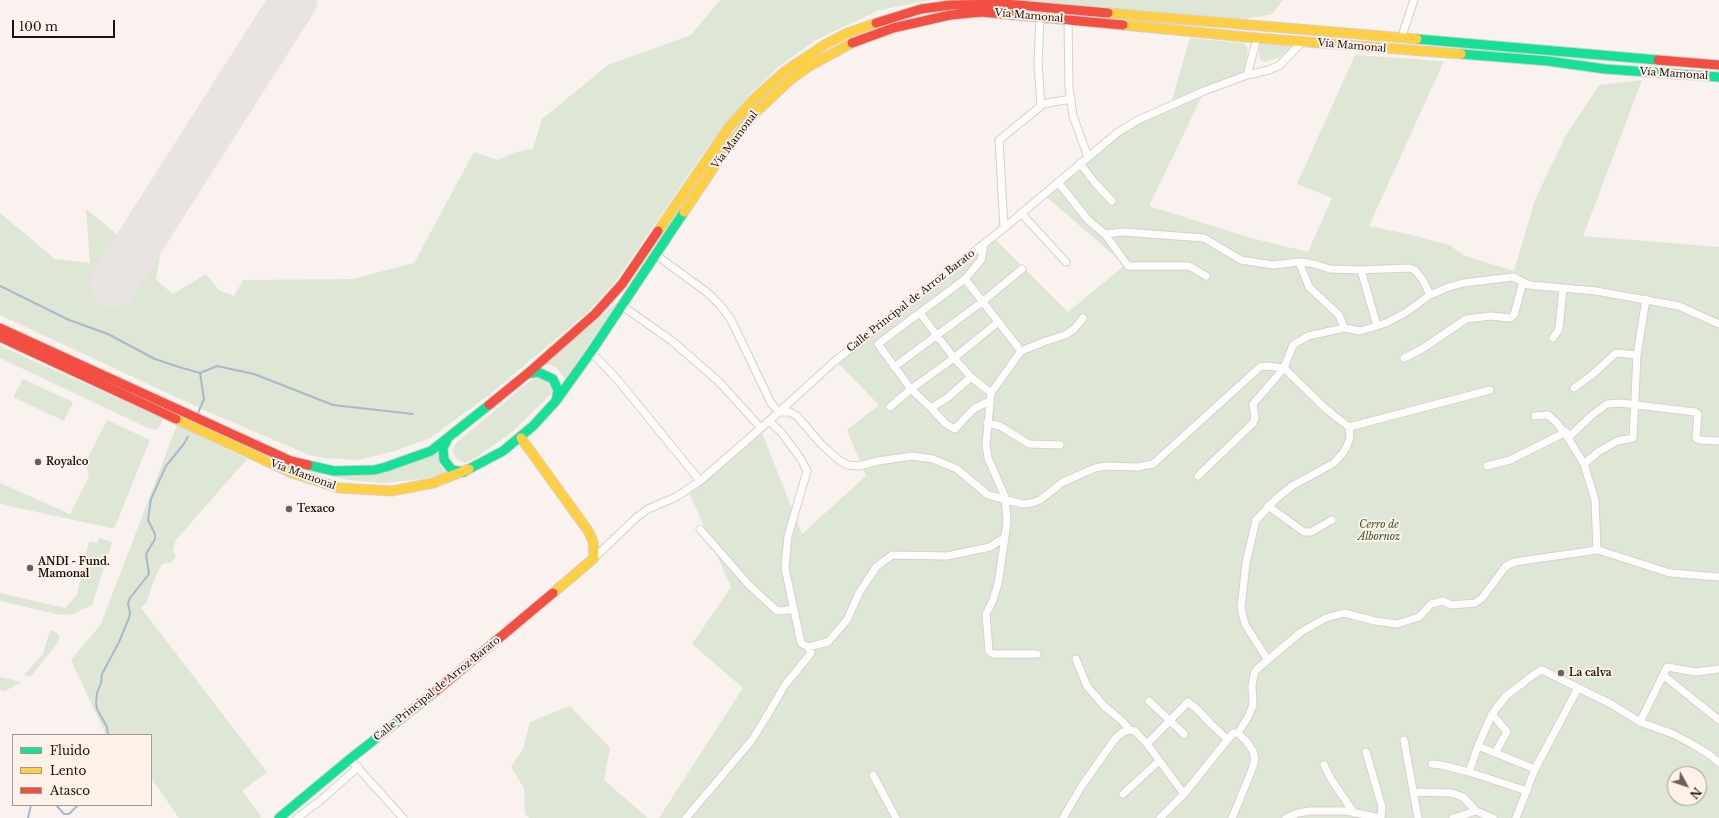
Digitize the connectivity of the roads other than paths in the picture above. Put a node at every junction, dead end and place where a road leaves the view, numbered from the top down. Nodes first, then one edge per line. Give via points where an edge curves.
1 (1414, 0) edge
2 (1040, 16) junction
3 (1068, 19) junction
4 (1257, 38) junction
5 (1401, 39) junction
6 (1302, 42) junction
7 (1719, 65) edge
8 (1247, 75) junction
9 (1719, 77) edge
10 (1071, 99) junction
11 (1042, 104) junction
12 (1088, 157) junction
13 (1080, 163) junction
14 (1058, 182) junction
15 (1112, 201) dead end
16 (1021, 213) junction
17 (1004, 228) junction
18 (1105, 234) junction
19 (984, 244) junction
20 (656, 255) junction
21 (1066, 262) dead end
22 (1299, 262) junction
23 (1022, 269) dead end
24 (1361, 270) junction
25 (1206, 276) dead end
26 (965, 279) junction
27 (1523, 282) junction
28 (1563, 288) junction
29 (1430, 295) junction
30 (1646, 299) junction
31 (982, 302) junction
32 (621, 305) junction
33 (920, 313) junction
34 (1083, 318) dead end
35 (997, 322) junction
36 (1719, 324) edge
37 (1377, 326) junction
38 (0, 328) edge
39 (1344, 328) junction
40 (938, 335) junction
41 (0, 337) edge
42 (1553, 338) dead end
43 (1020, 351) junction
44 (591, 352) junction
45 (1637, 355) junction
46 (954, 358) junction
47 (1404, 358) dead end
48 (894, 368) junction
49 (1284, 368) junction
50 (527, 374) junction
51 (971, 377) junction
52 (911, 388) junction
53 (1574, 388) dead end
54 (1490, 390) dead end
55 (991, 392) junction
56 (556, 401) junction
57 (990, 401) junction
58 (1635, 405) junction
59 (890, 407) dead end
60 (931, 408) junction
61 (779, 412) junction
62 (1534, 416) dead end
63 (769, 421) junction
64 (987, 423) junction
65 (1349, 427) junction
66 (761, 428) junction
67 (1567, 435) junction
68 (450, 437) junction
69 (521, 438) junction
70 (1719, 441) edge
71 (1060, 445) dead end
72 (1584, 464) junction
73 (1486, 466) dead end
74 (464, 472) junction
75 (1198, 476) dead end
76 (700, 482) junction
77 (1006, 501) junction
78 (1268, 506) junction
79 (1332, 520) dead end
80 (700, 529) dead end
81 (1005, 537) junction
82 (1598, 550) junction
83 (594, 558) junction
84 (1719, 577) edge
85 (793, 609) junction
86 (808, 647) junction
87 (1036, 654) dead end
88 (1076, 659) dead end
89 (1267, 659) junction
90 (1719, 669) edge
91 (1663, 675) junction
92 (1578, 688) junction
93 (1149, 701) dead end
94 (1492, 714) junction
95 (1719, 720) edge
96 (1170, 721) junction
97 (1640, 722) junction
98 (1130, 730) junction
99 (1184, 734) dead end
100 (1238, 734) junction
101 (1227, 739) junction
102 (1404, 740) dead end
103 (1147, 744) junction
104 (1478, 746) junction
105 (1366, 752) dead end
106 (1496, 753) junction
107 (350, 759) junction
108 (1159, 761) junction
109 (1719, 763) edge
110 (1432, 764) dead end
111 (1324, 765) dead end
112 (358, 767) junction
113 (1535, 769) junction
114 (1469, 772) junction
115 (873, 775) dead end
116 (1527, 790) junction
117 (1414, 792) junction
118 (1123, 794) dead end
119 (1184, 794) junction
120 (290, 809) junction
121 (1476, 811) junction
122 (1354, 813) junction
123 (279, 818) edge
124 (296, 818) edge
125 (403, 818) edge
126 (686, 818) edge
127 (896, 818) edge
128 (1063, 818) edge
129 (1160, 818) edge
130 (1232, 818) edge
131 (1286, 818) edge
132 (1381, 818) edge
133 (1418, 818) edge
134 (1453, 818) edge
135 (1493, 818) edge
136 (1516, 818) edge

1 - 5 street
2 - 3 main road, Vía Mamonal
2 - 11 street via 1038,64
2 - 20 main road, Vía Mamonal via 981,12 919,21 853,43 808,67 775,93 737,134
3 - 4 main road, Vía Mamonal
3 - 10 street
4 - 6 main road, Vía Mamonal
4 - 8 street
5 - 7 main road, Vía Mamonal via 1524,47
5 - 50 main road, Vía Mamonal via 1006,4 951,5 922,10 865,26 804,57 756,97 729,127 608,301
6 - 8 street, Calle Principal de Arroz Barato via 1280,65
6 - 9 main road, Vía Mamonal
8 - 12 street, Calle Principal de Arroz Barato via 1138,120 1117,133
10 - 11 street
10 - 12 street via 1073,116
11 - 17 street via 999,140
12 - 13 street, Calle Principal de Arroz Barato
13 - 14 street, Calle Principal de Arroz Barato
13 - 15 street
14 - 16 street, Calle Principal de Arroz Barato
14 - 18 street via 1088,220
16 - 17 street, Calle Principal de Arroz Barato
16 - 21 street
17 - 19 street, Calle Principal de Arroz Barato
18 - 22 street via 1123,232 1200,237 1241,260 1273,265
18 - 25 street via 1128,266 1189,266
19 - 26 street via 981,260
19 - 61 street, Calle Principal de Arroz Barato via 835,361
20 - 32 main road, Vía Mamonal
20 - 61 street via 720,305 730,318 771,403
22 - 24 street via 1330,270
22 - 39 street via 1309,287 1339,315
23 - 31 street
24 - 29 street via 1415,270
24 - 37 street
26 - 31 street
26 - 33 street
27 - 28 street via 1529,285
27 - 29 street via 1513,277 1449,287
27 - 47 street via 1514,315 1510,318 1491,316 1466,319
28 - 30 street
28 - 42 street via 1559,329
29 - 37 street via 1405,313
30 - 36 street via 1679,306
30 - 45 street
31 - 35 street
31 - 40 street
32 - 44 main road, Vía Mamonal
32 - 66 street via 672,341 699,364
33 - 40 street
33 - 48 street via 878,344
34 - 43 street via 1074,330 1065,335
35 - 43 street
35 - 46 street
37 - 39 street via 1360,331
38 - 68 main road, Vía Mamonal via 273,454 312,467 334,471 386,467 431,451
39 - 49 street via 1299,340 1293,345
40 - 46 street
40 - 48 street
41 - 74 main road, Vía Mamonal via 271,464 339,488 392,491 433,483
43 - 55 street
44 - 56 main road, Vía Mamonal
44 - 76 street via 617,379
45 - 53 street via 1616,353
45 - 58 street
46 - 51 street
46 - 52 street
48 - 52 street
49 - 65 street via 1326,409
49 - 75 street via 1253,404 1253,423
49 - 77 street via 1260,367 1153,464 1095,468 1063,482 1052,492 1032,503
50 - 56 main road via 538,372 549,376 556,384
50 - 68 main road, Vía Mamonal
51 - 55 street
51 - 60 street
52 - 59 street
52 - 60 street
54 - 65 street
55 - 57 street
56 - 69 main road, Vía Mamonal
57 - 60 street via 975,408 955,429 946,424
57 - 64 street
58 - 67 street via 1607,404
58 - 70 street via 1695,412 1698,414 1696,438
58 - 72 street via 1633,438 1617,441
61 - 63 street, Calle Principal de Arroz Barato
61 - 77 street via 790,412 797,416 840,461 865,466 889,459 922,456 957,469 988,495
62 - 67 street via 1548,415
63 - 66 street, Calle Principal de Arroz Barato
63 - 85 street via 781,432 807,471 788,536 785,568
64 - 71 street via 1000,426 1029,444
64 - 77 street via 988,458
65 - 78 street via 1350,437 1347,446 1338,458 1292,486
66 - 76 street, Calle Principal de Arroz Barato
67 - 72 street
67 - 73 street via 1510,460
68 - 74 main road via 443,448 444,460 452,470
69 - 74 main road, Vía Mamonal via 497,455
69 - 83 main road via 589,532 593,542
72 - 82 street via 1595,500
76 - 83 street, Calle Principal de Arroz Barato via 676,497 648,509
77 - 81 street
78 - 79 street via 1304,532 1311,532
78 - 89 street via 1256,520 1246,563 1241,608 1247,628
80 - 85 street via 748,584 776,610
81 - 86 street via 990,547 947,556 892,555 876,567 859,593 847,620 828,642
81 - 87 street via 998,584 986,614 989,651 993,654
82 - 84 street via 1670,573
82 - 89 street via 1514,562 1506,566 1482,598 1475,603 1451,605 1443,601 1431,604 1419,618 1397,624 1375,622 1344,613 1326,618 1301,632
83 - 107 main road, Calle Principal de Arroz Barato via 439,689
85 - 86 street via 801,643
86 - 126 street via 811,653 784,685 752,740
88 - 98 street via 1087,686
89 - 100 street via 1254,674 1253,705
90 - 91 street via 1696,672 1668,667
91 - 95 street
91 - 97 street
92 - 94 street via 1542,670 1506,696
92 - 97 street
92 - 113 street
93 - 96 street
94 - 104 street
94 - 106 street via 1507,732
96 - 99 street
96 - 101 street via 1188,702
96 - 103 street
97 - 109 street via 1673,734
98 - 103 street via 1135,731
98 - 128 street via 1115,739 1081,787
100 - 101 street via 1233,733
100 - 130 street via 1253,751 1255,760
101 - 119 street
102 - 117 street
103 - 108 street
104 - 106 street
104 - 114 street
105 - 132 street via 1382,808
106 - 113 street
107 - 112 street
107 - 120 main road, Calle Principal de Arroz Barato
108 - 118 street
108 - 119 street
110 - 114 street
111 - 122 street
112 - 124 street
112 - 125 street
113 - 116 street
114 - 116 street
115 - 127 street
116 - 136 street
117 - 121 street via 1452,793 1463,798
117 - 133 street
119 - 129 street
120 - 123 main road, Calle Principal de Arroz Barato
120 - 124 street
121 - 134 street
121 - 135 street
122 - 131 street via 1310,811
122 - 132 street

